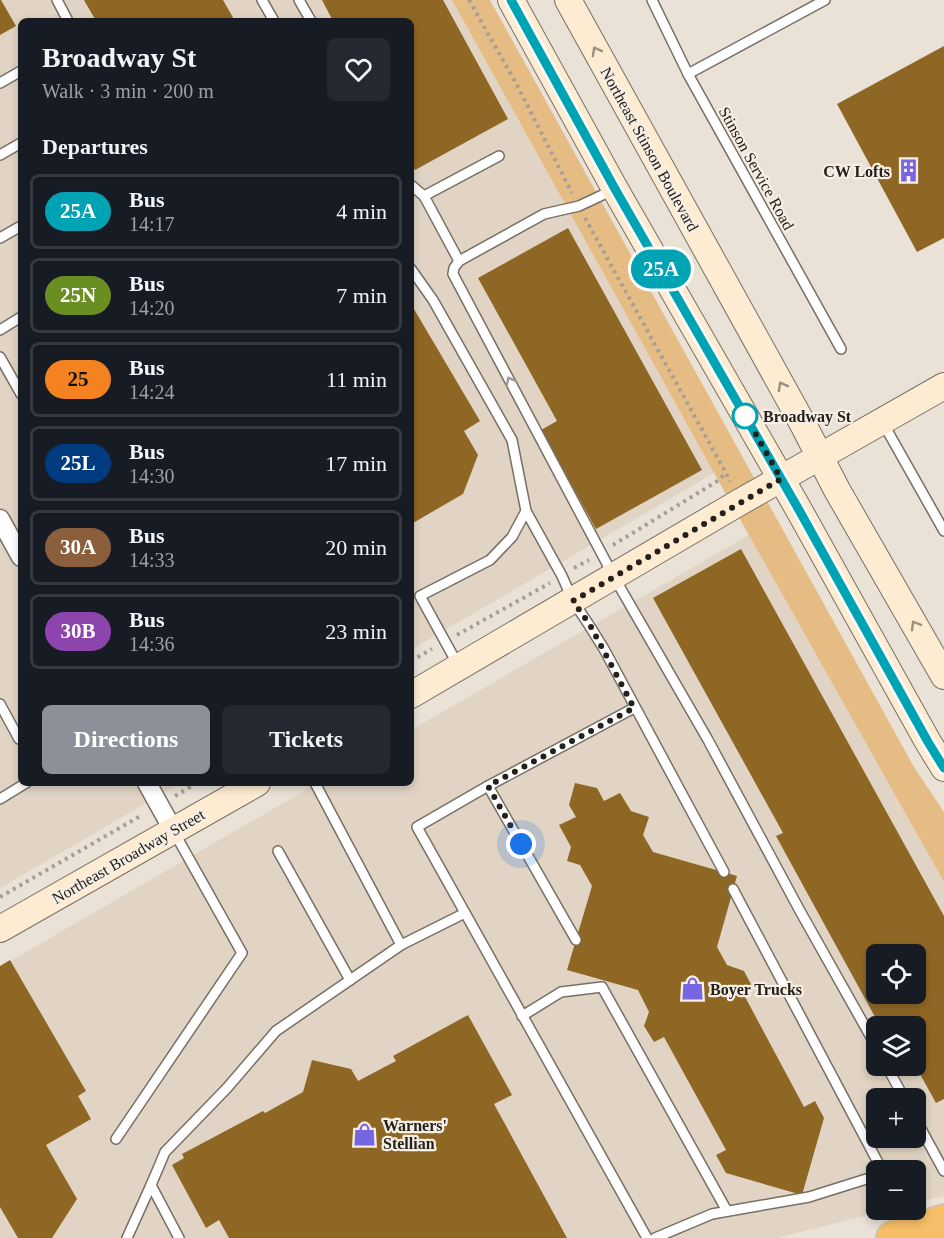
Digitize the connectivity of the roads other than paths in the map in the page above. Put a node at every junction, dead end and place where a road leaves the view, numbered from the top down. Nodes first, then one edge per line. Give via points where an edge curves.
1 (57, 0) edge
2 (262, 0) edge
3 (299, 0) edge
4 (511, 0) edge
5 (568, 0) edge
6 (652, 0) edge
7 (825, 0) edge
8 (66, 18) edge
9 (272, 18) edge
10 (309, 18) edge
11 (18, 73) edge
12 (688, 74) junction
13 (0, 83) edge
14 (18, 144) edge
15 (0, 155) edge
16 (499, 156) dead end
17 (414, 188) edge
18 (615, 189) junction
19 (424, 196) junction
20 (18, 228) edge
21 (0, 238) edge
22 (459, 261) junction
23 (414, 273) edge
24 (18, 320) edge
25 (0, 330) edge
26 (841, 349) dead end
27 (0, 357) edge
28 (944, 386) edge
29 (18, 389) edge
30 (882, 421) junction
31 (820, 456) junction
32 (781, 479) junction
33 (526, 511) junction
34 (0, 519) edge
35 (944, 531) edge
36 (18, 552) edge
37 (614, 577) junction
38 (573, 601) junction
39 (459, 668) junction
40 (944, 676) edge
41 (414, 693) edge
42 (0, 704) edge
43 (634, 708) junction
44 (18, 736) edge
45 (944, 768) edge
46 (21, 786) edge
47 (149, 786) edge
48 (252, 786) edge
49 (317, 786) edge
50 (488, 786) junction
51 (0, 799) edge
52 (174, 830) junction
53 (278, 851) dead end
54 (724, 872) dead end
55 (733, 889) dead end
56 (465, 913) junction
57 (0, 928) edge
58 (576, 940) dead end
59 (401, 945) junction
60 (350, 980) junction
61 (522, 1016) junction
62 (866, 1028) edge
63 (926, 1138) edge
64 (116, 1139) dead end
65 (877, 1160) edge
66 (944, 1171) edge
67 (866, 1179) edge
68 (151, 1185) junction
69 (727, 1211) junction
70 (944, 1221) edge
71 (127, 1238) edge
72 (179, 1238) edge
73 (646, 1238) edge
74 (655, 1238) edge
75 (893, 1238) edge

1 - 8 lane
2 - 9 lane
3 - 10 lane
4 - 18 main road
31 -> 5 main road, Northeast Stinson Boulevard
6 - 12 lane, Stinson Service Road
7 - 12 lane
11 - 13 lane
12 - 26 lane, Stinson Service Road
14 - 15 lane
16 - 19 lane
17 - 19 lane
18 - 22 lane via 579,206 544,214
18 - 32 main road
19 - 22 lane
20 - 21 lane
37 -> 22 lane via 453,274
23 - 33 lane via 512,440
24 - 25 lane
27 - 29 lane
28 - 30 main road
30 - 31 main road
30 - 35 lane
31 - 32 main road
40 -> 31 main road, Northeast Stinson Boulevard
32 - 37 main road
32 - 45 main road
33 - 38 lane
33 - 39 lane via 512,537 490,560 420,596
34 - 36 street
37 - 38 main road
37 - 62 lane
38 - 39 main road
38 - 43 lane
39 - 41 main road
42 - 44 lane
43 - 50 lane
43 - 54 lane
46 - 51 lane
47 - 52 street
48 - 52 main road, Northeast Broadway Street
49 - 59 lane
50 - 56 lane via 417,827
50 - 58 lane
52 - 57 main road, Northeast Broadway Street
52 - 64 lane via 242,953
53 - 60 lane
55 - 65 lane
56 - 59 lane
56 - 61 lane
59 - 60 lane
60 - 68 lane via 276,1031 165,1152
61 - 69 lane via 561,992 600,983
61 - 73 lane
63 - 66 lane
67 - 69 lane via 809,1197
68 - 71 lane
68 - 72 lane
69 - 74 lane
70 - 75 highway

